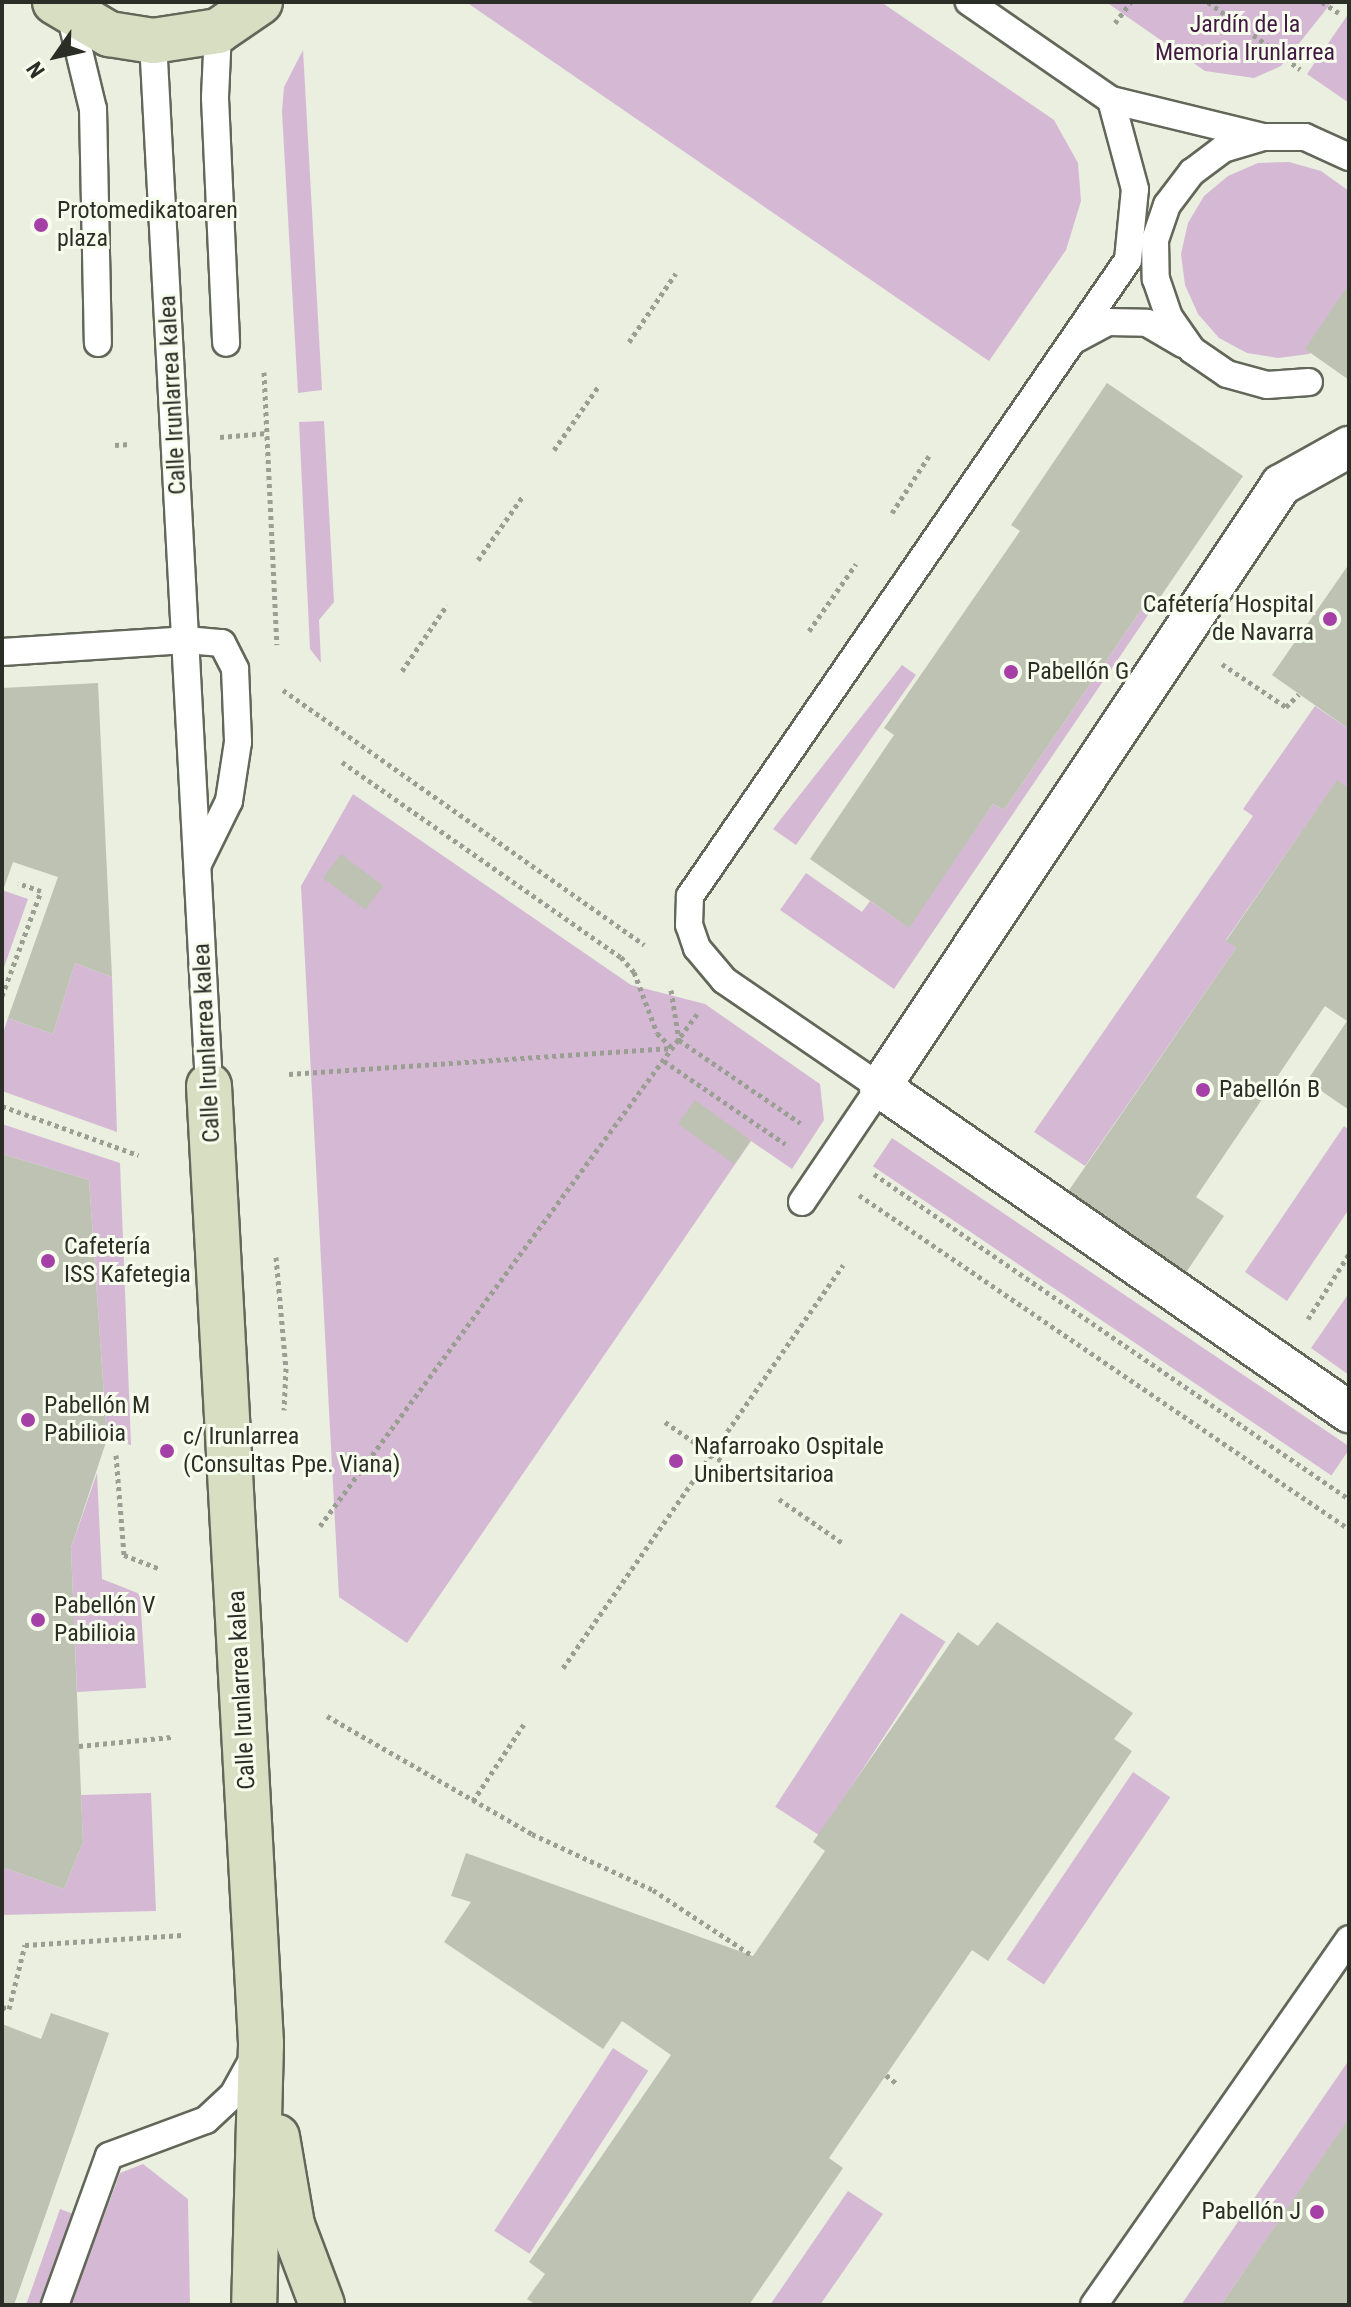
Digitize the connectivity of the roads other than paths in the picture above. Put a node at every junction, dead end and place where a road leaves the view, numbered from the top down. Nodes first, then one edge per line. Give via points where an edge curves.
1 (260, 2) edge
2 (969, 2) edge
3 (62, 8) edge
4 (218, 31) junction
5 (153, 41) junction
6 (1111, 100) junction
7 (1263, 137) junction
8 (1349, 157) edge
9 (1167, 205) junction
10 (1128, 260) junction
11 (1169, 317) junction
12 (1072, 340) junction
13 (98, 343) dead end
14 (226, 343) dead end
15 (1192, 350) junction
16 (1309, 382) dead end
17 (1349, 447) edge
18 (186, 640) junction
19 (2, 652) edge
20 (197, 865) junction
21 (209, 1086) joint
22 (880, 1087) junction
23 (802, 1202) dead end
24 (1349, 1412) edge
25 (1349, 1939) edge
26 (261, 2044) junction
27 (55, 2305) edge
28 (254, 2305) edge
29 (322, 2305) edge
30 (1094, 2305) edge

1 - 4 main road
2 - 6 lane
3 - 5 main road via 109,34
3 - 13 lane via 93,109
4 - 5 main road
4 - 14 lane via 215,98
5 - 18 lane, Calle Irunlarrea kalea
6 - 7 lane
6 - 10 lane via 1135,189
7 - 8 lane via 1305,137
7 - 9 lane via 1223,149 1192,172
9 - 10 lane
9 - 11 lane via 1155,240 1156,279
10 - 11 lane
10 - 12 lane
11 - 15 lane
12 - 15 lane via 1108,322 1147,323
12 - 22 lane via 690,896 689,925 697,948 724,980
15 - 16 lane via 1227,374 1267,385
17 - 22 street via 1281,485
18 - 19 lane
18 - 20 lane, Calle Irunlarrea kalea
18 - 20 lane via 222,643 235,669 238,742 229,801
20 - 21 lane, Calle Irunlarrea kalea
21 - 26 main road, Calle Irunlarrea kalea
22 - 23 lane
22 - 24 street
25 - 30 lane
26 - 27 lane via 233,2095 206,2120 109,2156
26 - 28 main road, Calle Irunlarrea kalea
26 - 29 main road, Calle Irunlarrea kalea via 292,2225

